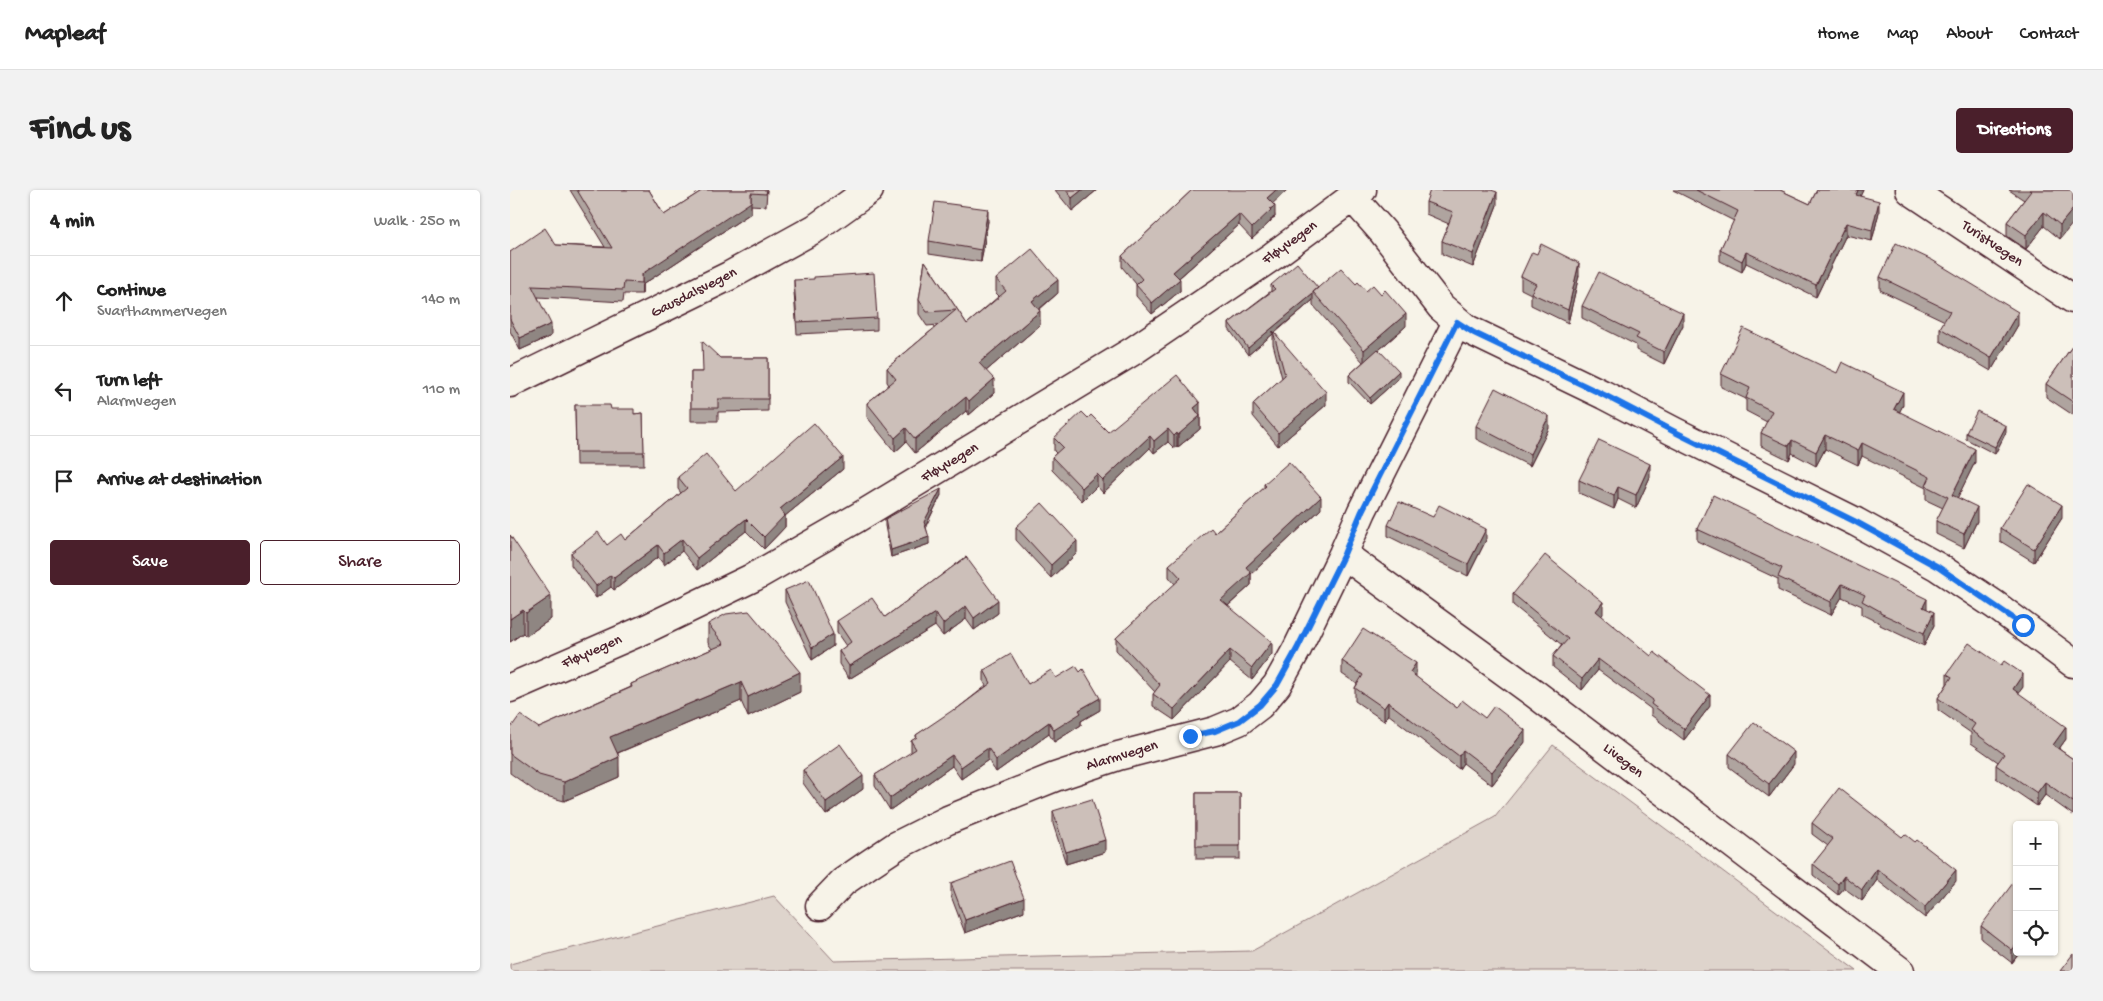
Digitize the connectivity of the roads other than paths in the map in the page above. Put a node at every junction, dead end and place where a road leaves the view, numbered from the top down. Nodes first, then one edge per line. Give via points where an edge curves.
1 (869, 190) edge
2 (1910, 190) edge
3 (1357, 194) edge
4 (2073, 299) edge
5 (1457, 322) junction
6 (510, 383) edge
7 (1344, 554) junction
8 (2073, 663) edge
9 (510, 688) edge
10 (820, 906) dead end
11 (1900, 971) edge

1 - 6 street, Gausdalsvegen via 816,228 729,276
2 - 4 street, Turistvegen
3 - 5 street via 1441,307
3 - 9 street, Fløyvegen via 1133,351 840,528 754,577 648,628
5 - 7 street, Alarmvegen via 1362,511
5 - 8 street via 1856,522 1938,567 1995,604
7 - 10 street, Alarmvegen via 1277,685 1245,717 1215,731 1118,756 1055,777 948,820 896,846 869,864 843,882
7 - 11 street, Livegen via 1534,693

